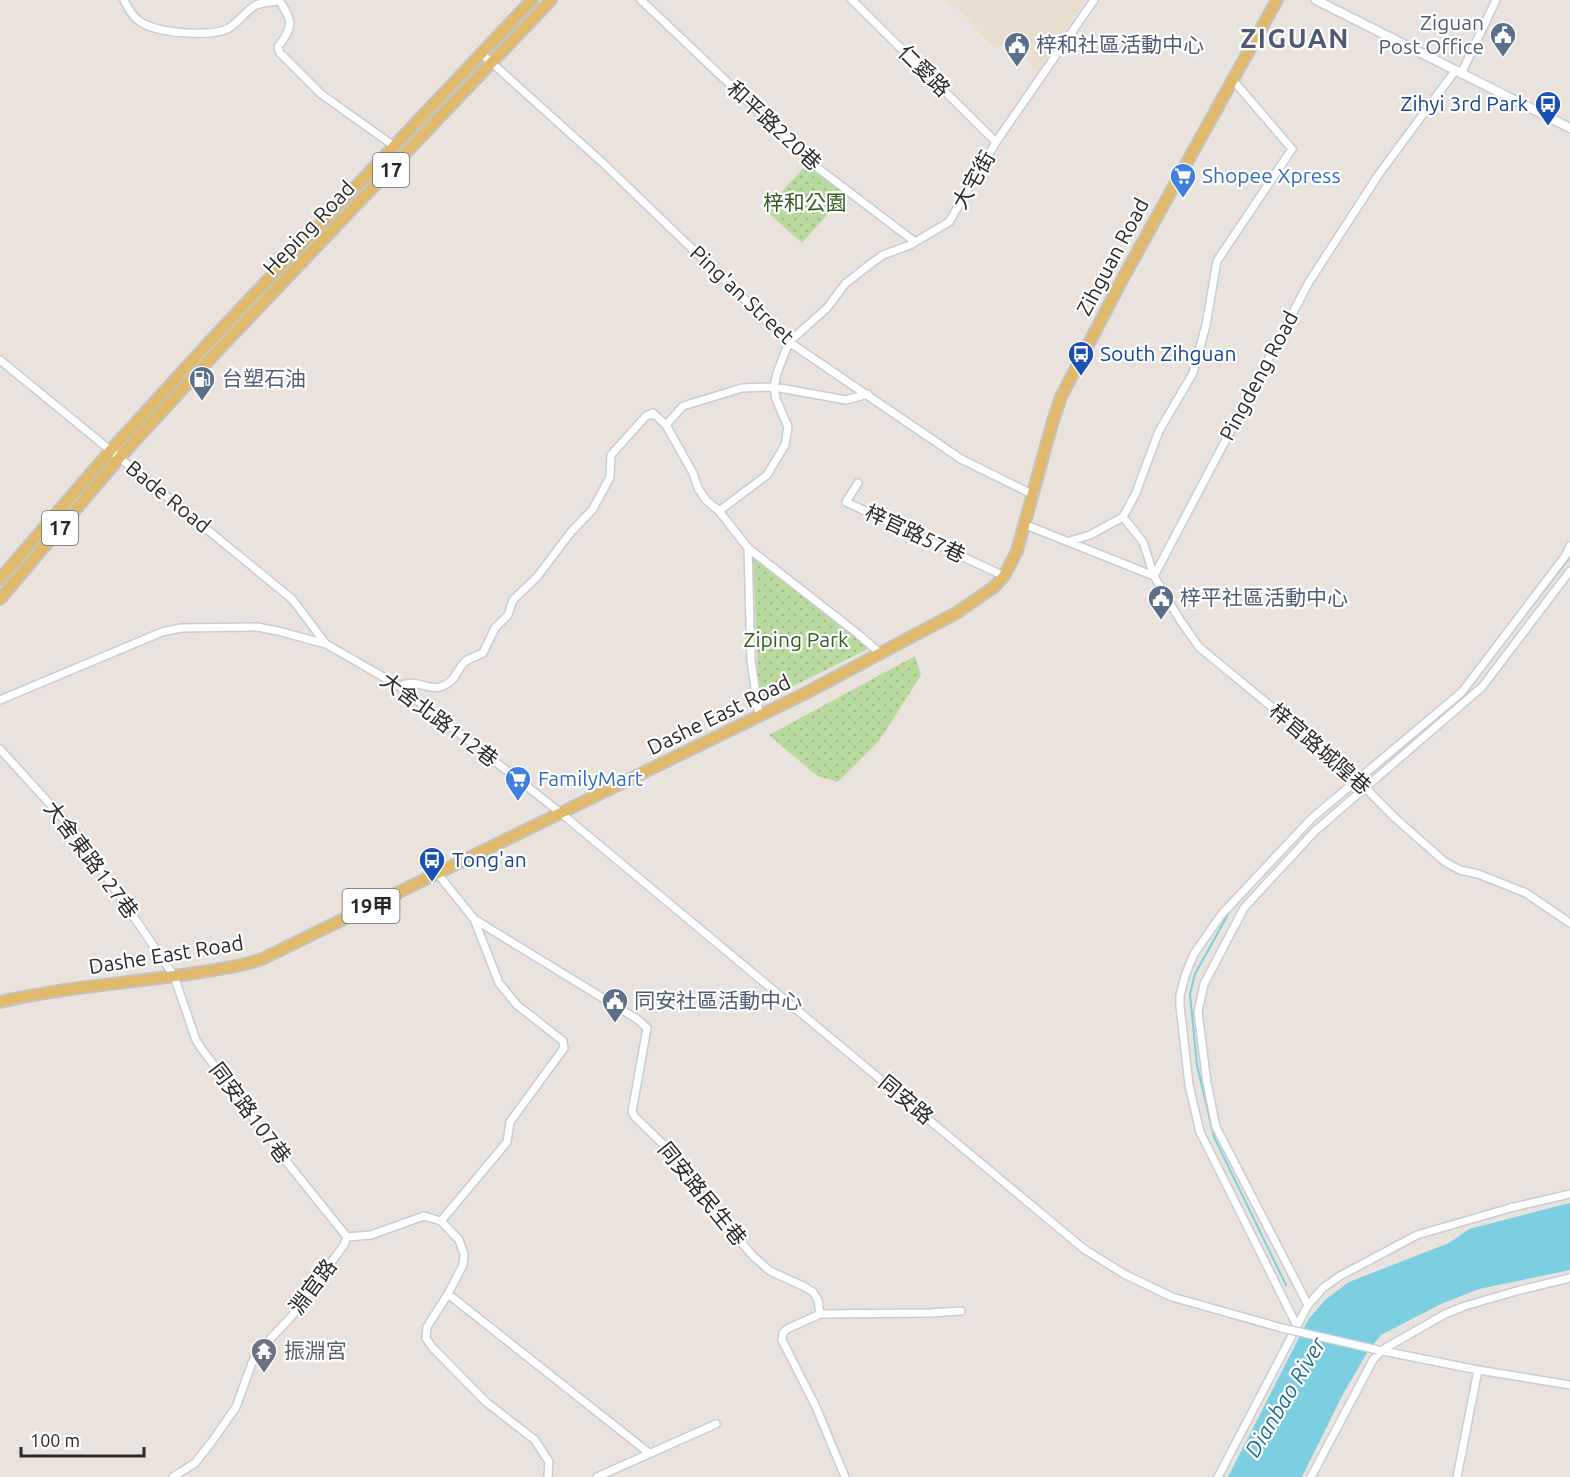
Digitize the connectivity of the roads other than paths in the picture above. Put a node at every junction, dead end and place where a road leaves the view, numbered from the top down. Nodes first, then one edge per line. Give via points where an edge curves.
1 (123, 0) edge
2 (279, 0) edge
3 (532, 0) edge
4 (551, 0) edge
5 (641, 0) edge
6 (852, 0) edge
7 (1094, 0) edge
8 (1277, 0) edge
9 (1316, 0) edge
10 (1496, 0) edge
11 (481, 53) junction
12 (493, 63) junction
13 (1458, 72) junction
14 (1232, 79) junction
15 (1570, 128) edge
16 (996, 142) junction
17 (394, 146) junction
18 (915, 242) junction
19 (299, 246) junction
20 (309, 256) junction
21 (789, 342) junction
22 (0, 360) edge
23 (774, 387) junction
24 (868, 394) junction
25 (666, 425) junction
26 (115, 454) junction
27 (858, 483) dead end
28 (1034, 495) junction
29 (719, 511) junction
30 (1123, 517) junction
31 (1026, 525) junction
32 (1070, 541) junction
33 (1570, 546) edge
34 (748, 548) junction
35 (1568, 558) edge
36 (1570, 571) edge
37 (1004, 576) junction
38 (1154, 576) junction
39 (0, 579) edge
40 (0, 599) edge
41 (326, 644) junction
42 (880, 654) junction
43 (1472, 680) junction
44 (399, 686) junction
45 (1481, 687) junction
46 (0, 700) edge
47 (759, 716) junction
48 (0, 749) edge
49 (1358, 779) junction
50 (1367, 787) junction
51 (562, 814) junction
52 (437, 873) junction
53 (474, 919) junction
54 (1570, 923) edge
55 (174, 976) junction
56 (0, 1002) edge
57 (1570, 1194) edge
58 (441, 1221) junction
59 (347, 1237) junction
60 (1570, 1278) edge
61 (448, 1294) junction
62 (1308, 1305) junction
63 (961, 1311) dead end
64 (820, 1314) junction
65 (1297, 1326) junction
66 (1380, 1350) junction
67 (1478, 1370) junction
68 (1570, 1385) edge
69 (716, 1424) dead end
70 (649, 1453) junction
71 (173, 1477) edge
72 (548, 1477) edge
73 (597, 1477) edge
74 (845, 1477) edge
75 (1218, 1477) edge
76 (1311, 1477) edge
77 (1457, 1477) edge

1 - 2 street via 132,15 144,24 213,34 230,28 256,5
2 - 17 street via 289,14 291,26 278,47 280,53 321,94
3 - 11 main road, Heping Road / 17
4 - 12 main road, Heping Road / 17
5 - 18 street, 和平路220巷 via 819,169
6 - 16 street, 仁愛路
7 - 16 street, 大宅街
8 - 14 main road, Zihguan Road / 19甲
9 - 13 street
10 - 13 street, Pingdeng Road
11 - 12 street, Ping'an Street
11 - 17 main road, Heping Road / 17
12 - 20 main road, Heping Road / 17
12 - 21 street, Ping'an Street
13 - 15 street
13 - 38 street, Pingdeng Road via 1379,174 1309,282
14 - 28 main road, Zihguan Road / 19甲 via 1061,397
14 - 30 street via 1292,149 1217,261 1193,373 1159,431
16 - 18 street, 大宅街 via 949,222
17 - 19 main road, Heping Road / 17
18 - 21 street, 大宅街 via 868,265
19 - 20 main road
19 - 26 main road, Heping Road / 17
20 - 26 main road, Heping Road / 17
21 - 23 street
21 - 24 street, Ping'an Street
22 - 26 street, Bade Road
23 - 24 street via 846,400
23 - 25 street via 742,387 683,406
23 - 29 street via 788,427 782,452 767,475
24 - 28 street, Ping'an Street via 961,459
25 - 29 street via 698,488
25 - 44 street via 653,413 646,416 611,455 610,477 594,509 513,600 508,615 495,628 483,652 468,659 451,682 438,688 416,682
26 - 39 main road, 17
26 - 40 main road, 17
26 - 41 street, Bade Road via 292,599
27 - 37 street, 梓官路57巷 via 846,502
28 - 31 main road, Zihguan Road / 19甲
29 - 34 street
30 - 32 street via 1090,536
30 - 38 street, 梓官路城隍巷 via 1143,542
31 - 32 street
31 - 37 main road, Zihguan Road / 19甲
32 - 38 street
33 - 35 street
34 - 42 street
34 - 47 street via 751,660
35 - 43 street
36 - 45 street
37 - 42 main road, Zihguan Road / 19甲 via 971,604
38 - 49 street, 梓官路城隍巷 via 1199,647
41 - 44 street, 大舍北路112巷
41 - 46 street, 大舍北路112巷 via 257,627 181,628 162,632
42 - 47 main road, Dashe East Road / 19甲
43 - 45 street
43 - 49 street
44 - 51 street, 大舍北路112巷
45 - 50 street
47 - 51 main road, Dashe East Road / 19甲
48 - 55 street, 大舍東路127巷 via 78,835
49 - 50 street, 梓官路城隍巷
49 - 65 street via 1312,818 1221,915 1194,954 1180,995 1189,1085 1200,1132
50 - 54 street, 梓官路城隍巷 via 1445,862 1526,893
50 - 62 street via 1315,831 1244,908 1204,984 1198,1012 1216,1127
51 - 52 main road, Dashe East Road / 19甲
51 - 66 street, 同安路, bridge via 1084,1249 1172,1297
52 - 53 street
52 - 55 main road, Dashe East Road / 19甲 via 250,964
53 - 58 street via 499,983 517,1005 565,1044 510,1122 507,1142
53 - 64 street, 同安路民生巷 via 637,1018 647,1028 632,1107 635,1117 670,1151 708,1207 753,1256 770,1271 813,1292
55 - 56 main road, Dashe East Road / 19甲
55 - 59 street, 同安路107巷 via 201,1048
57 - 62 street via 1417,1235 1340,1276
58 - 59 street via 424,1216 371,1235
58 - 61 street via 459,1240 464,1254 463,1265
59 - 71 street, 淵官路 via 291,1317 258,1352 236,1407 213,1440 195,1463
60 - 66 street via 1466,1306
61 - 70 street
61 - 72 street via 427,1327 426,1338 486,1402 535,1440 549,1462
62 - 65 street
63 - 64 street
64 - 74 street via 787,1329 782,1340
65 - 75 street
66 - 67 street, 同安路
66 - 76 street
67 - 68 street, 同安路
67 - 77 street
69 - 70 street
70 - 73 street

